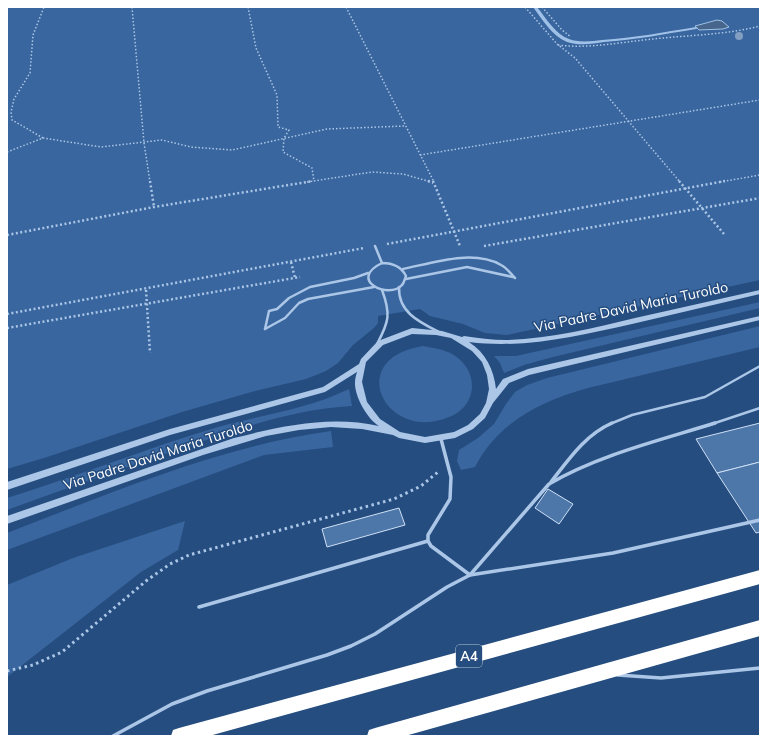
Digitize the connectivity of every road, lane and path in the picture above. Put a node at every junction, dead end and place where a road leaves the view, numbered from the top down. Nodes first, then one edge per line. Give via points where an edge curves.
1 (44, 7) edge
2 (132, 7) edge
3 (248, 7) edge
4 (346, 7) edge
5 (525, 7) edge
6 (542, 7) edge
7 (760, 26) edge
8 (571, 36) dead end
9 (557, 44) junction
10 (760, 100) edge
11 (630, 122) junction
12 (405, 126) junction
13 (43, 138) junction
14 (284, 138) junction
15 (144, 143) junction
16 (7, 152) edge
17 (420, 155) junction
18 (760, 175) edge
19 (314, 181) junction
20 (434, 183) junction
21 (688, 190) junction
22 (154, 207) junction
23 (454, 233) junction
24 (724, 234) dead end
25 (7, 235) edge
26 (375, 246) junction
27 (382, 264) junction
28 (403, 269) junction
29 (368, 273) junction
30 (406, 279) junction
31 (374, 287) junction
32 (399, 287) junction
33 (146, 290) junction
34 (382, 290) junction
35 (760, 292) edge
36 (7, 314) edge
37 (760, 318) edge
38 (440, 332) junction
39 (458, 339) junction
40 (375, 348) junction
41 (150, 353) dead end
42 (361, 366) junction
43 (760, 366) edge
44 (490, 402) junction
45 (760, 408) edge
46 (392, 432) junction
47 (441, 439) junction
48 (450, 468) junction
49 (549, 484) junction
50 (7, 486) edge
51 (7, 520) edge
52 (760, 520) edge
53 (428, 540) junction
54 (470, 575) junction
55 (760, 577) edge
56 (199, 607) dead end
57 (760, 628) edge
58 (760, 668) edge
59 (7, 671) edge
60 (600, 674) junction
61 (112, 736) edge
62 (179, 736) edge
63 (375, 736) edge

1 - 13 path via 34,30 31,71 15,95 10,112 12,120
2 - 15 path
3 - 14 path via 256,48 277,95 278,127 289,130
4 - 12 path
5 - 9 path
6 - 8 path via 562,30
7 - 9 path via 711,35 591,47
9 - 11 path via 575,58
10 - 11 path
11 - 17 path
11 - 21 path
12 - 14 path via 327,129
12 - 17 path
13 - 15 path via 101,147
13 - 16 path
14 - 15 path via 232,150 191,147 162,140
14 - 19 path via 284,152 312,168
15 - 22 path
17 - 20 path
18 - 21 path
19 - 20 path via 372,172 403,174
19 - 22 path
20 - 23 path
21 - 23 path
21 - 24 path
22 - 25 path
23 - 26 path
26 - 27 lane
26 - 33 path
27 - 28 lane via 394,264
27 - 29 lane
28 - 30 lane
28 - 30 lane via 475,258 501,264 515,278 467,267
29 - 31 lane via 368,280
29 - 31 lane via 302,290 277,309 269,311 265,329 286,318 299,303 308,299
30 - 32 lane
31 - 34 lane
32 - 34 lane via 394,290
32 - 38 lane via 398,294 405,310 414,319
33 - 36 path
33 - 41 path
34 - 40 lane via 390,312 389,321
35 - 39 street, Via Padre David Maria Turoldo via 577,334 512,343
37 - 44 street via 528,372 506,381
38 - 39 street
38 - 40 street via 398,334
39 - 44 street via 477,352 490,370
40 - 42 street
42 - 46 street via 358,386 364,407 380,425
42 - 50 street, Via Padre David Maria Turoldo via 319,391 170,432
43 - 49 lane via 704,398 628,416 607,425 583,443
44 - 47 street via 485,412 467,429
45 - 49 lane via 614,456 566,474
46 - 47 street via 416,439
46 - 51 street, Via Padre David Maria Turoldo via 374,426 328,424 254,435
47 - 48 lane
48 - 53 lane via 450,499 428,535
48 - 59 path via 437,472 421,486 394,499 189,555 170,564 146,581 62,652 33,666
49 - 54 lane
52 - 54 lane via 614,553
53 - 54 lane via 431,546
53 - 56 lane
54 - 61 lane via 352,646 172,704
55 - 62 highway, A4
57 - 60 highway
58 - 60 lane via 661,678
60 - 63 highway

